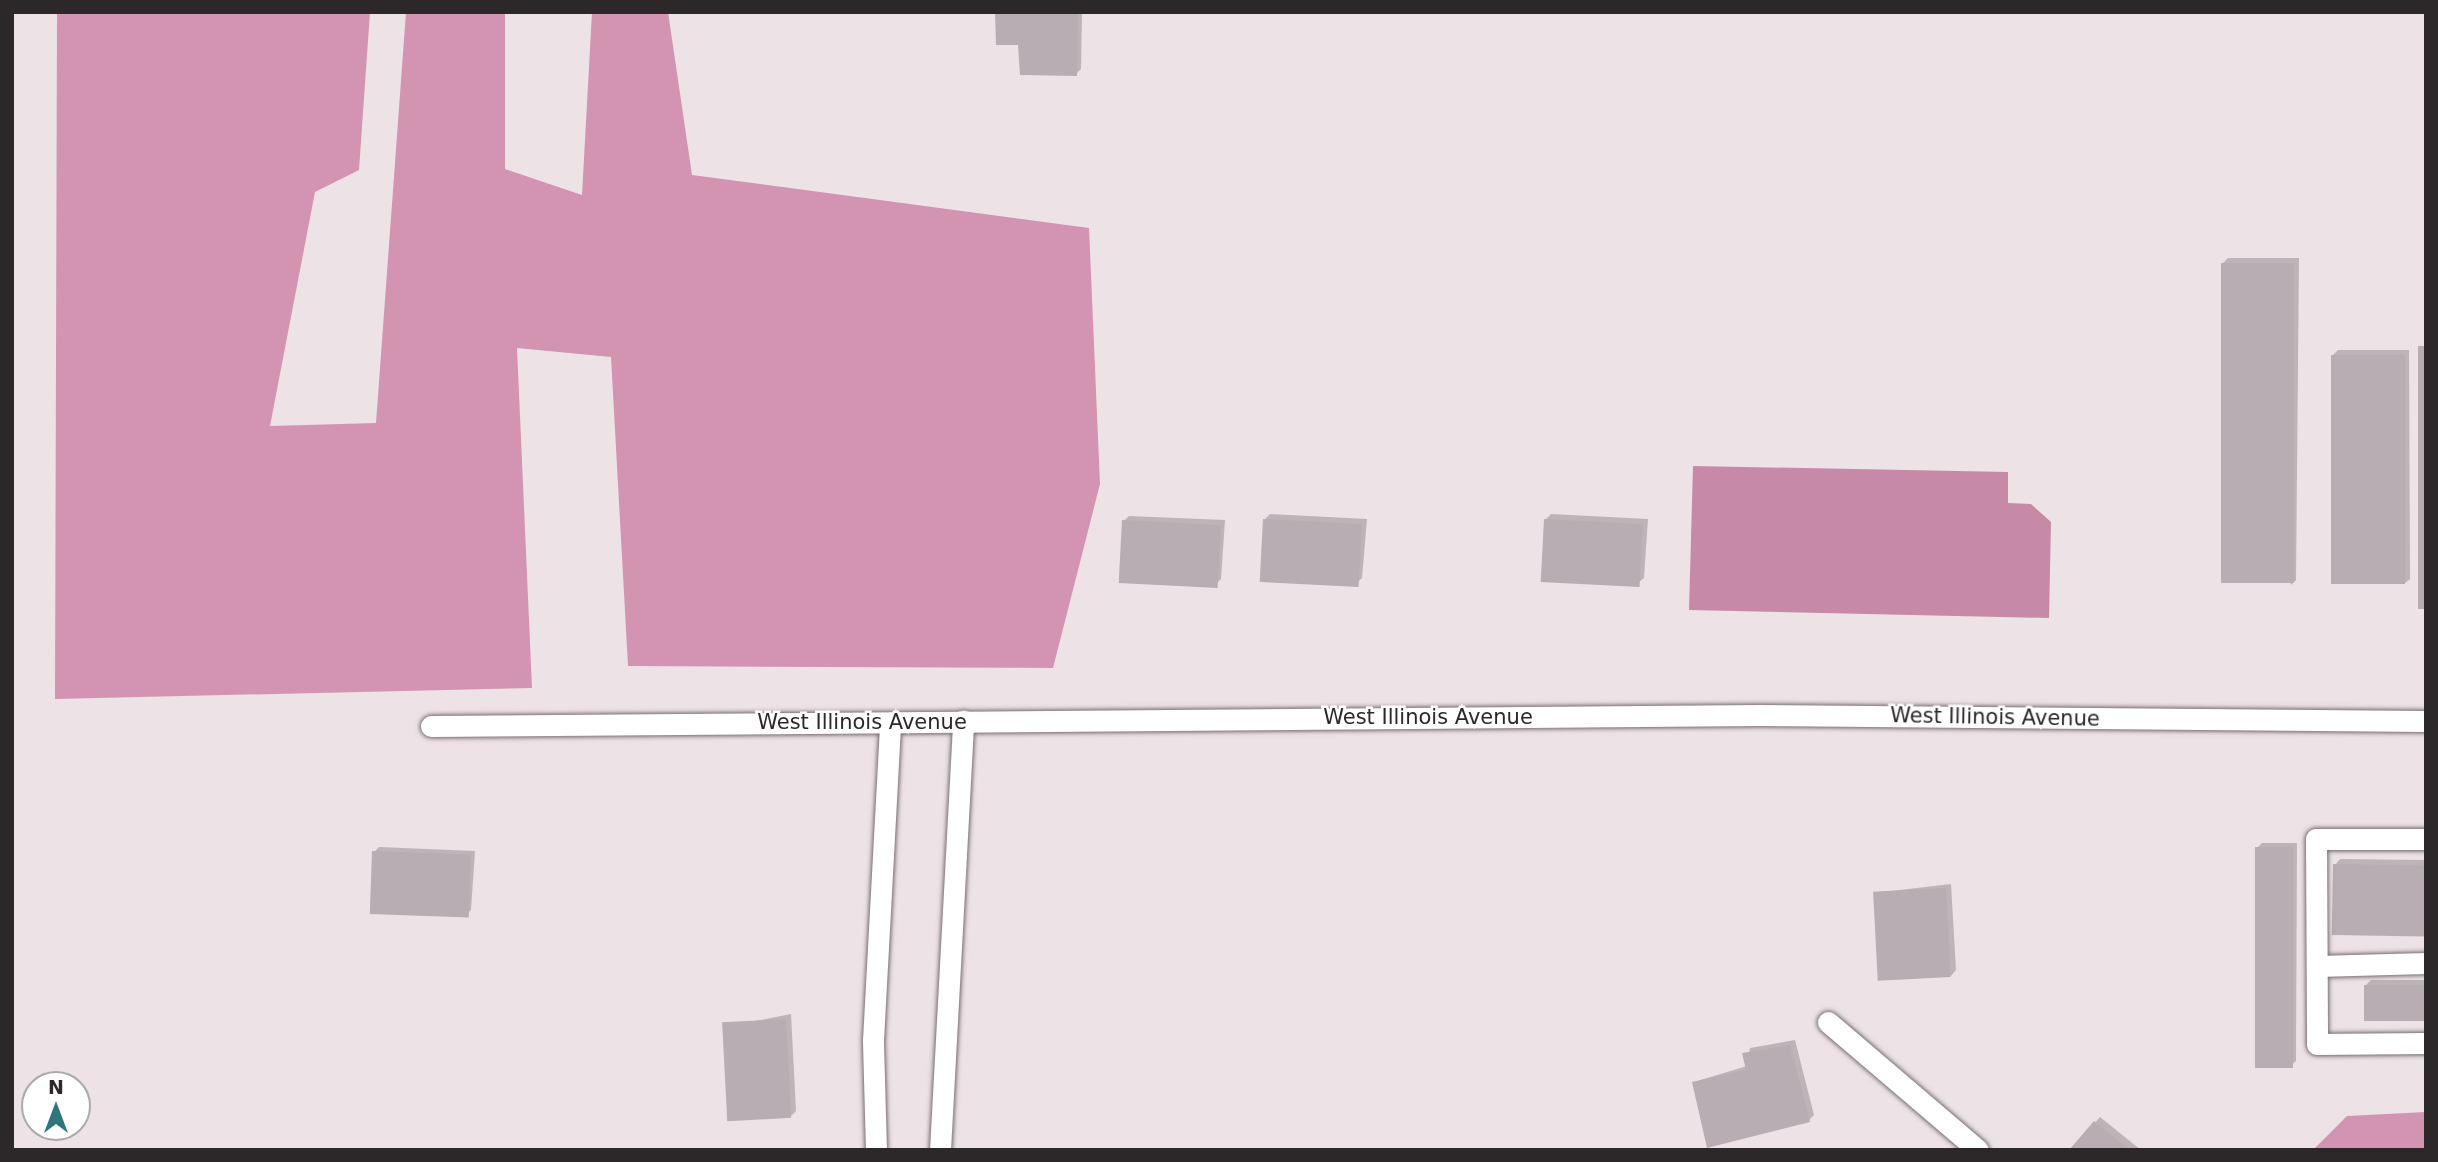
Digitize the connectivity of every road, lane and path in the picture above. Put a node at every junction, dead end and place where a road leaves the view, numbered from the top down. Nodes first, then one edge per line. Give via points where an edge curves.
1 (963, 721) junction
2 (890, 722) junction
3 (2426, 722) edge
4 (431, 726) dead end
5 (2426, 839) edge
6 (2426, 963) edge
7 (2317, 966) junction
8 (1828, 1022) dead end
9 (2426, 1043) edge
10 (876, 1150) edge
11 (940, 1150) edge
12 (1978, 1150) edge

1 - 2 lane, West Illinois Avenue
1 - 3 lane, West Illinois Avenue via 1760,715
1 - 11 lane
2 - 4 lane, West Illinois Avenue
2 - 10 lane via 873,1040
5 - 7 lane via 2316,839
6 - 7 lane
7 - 9 lane via 2318,1044
8 - 12 lane

